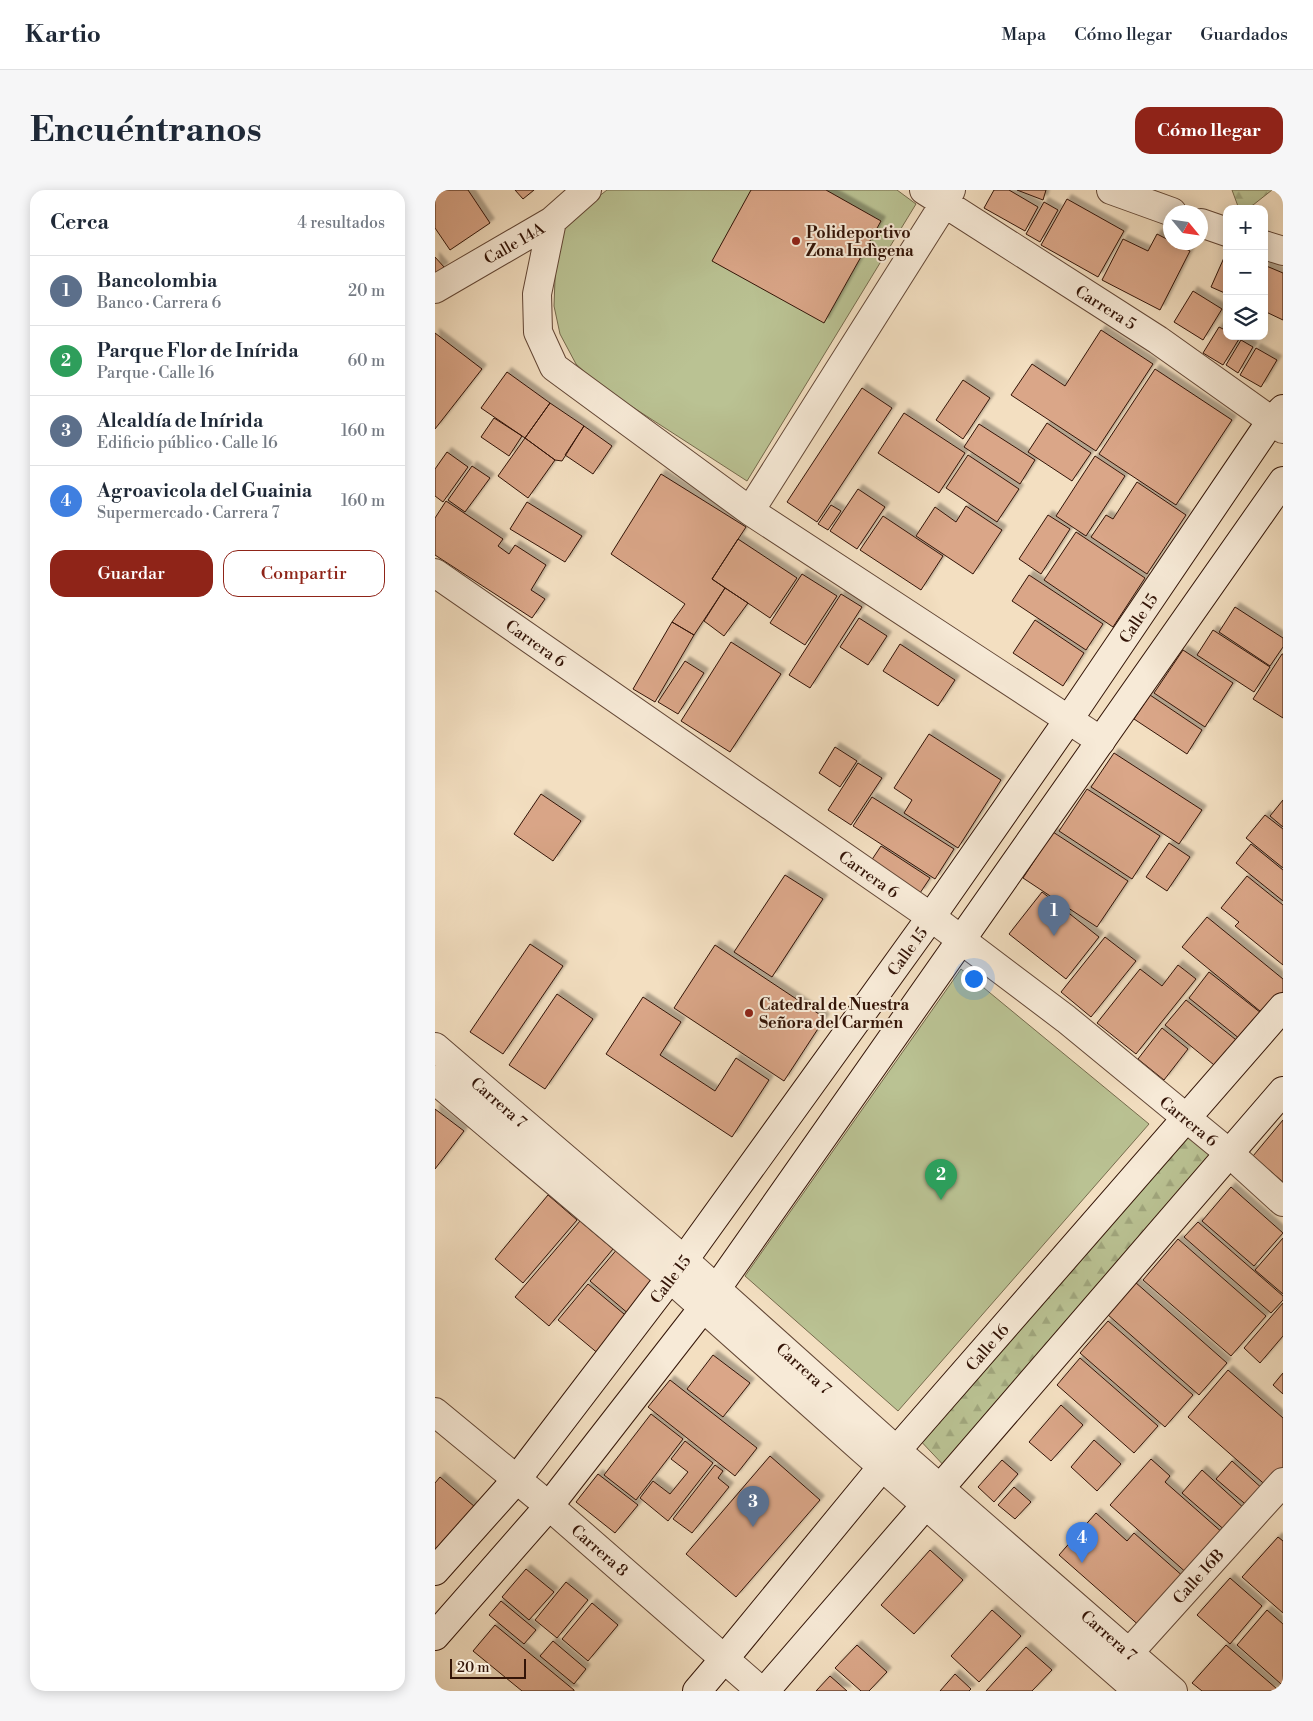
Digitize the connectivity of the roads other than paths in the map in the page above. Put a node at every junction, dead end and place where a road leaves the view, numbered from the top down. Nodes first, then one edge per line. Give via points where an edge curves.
1 (587, 190) edge
2 (1111, 190) edge
3 (939, 195) edge
4 (1163, 208) edge
5 (552, 221) junction
6 (1208, 225) edge
7 (1223, 231) edge
8 (1268, 246) edge
9 (1283, 251) edge
10 (435, 289) edge
11 (1279, 420) edge
12 (1283, 481) edge
13 (750, 511) junction
14 (435, 573) edge
15 (1069, 719) junction
16 (1101, 741) junction
17 (931, 917) junction
18 (961, 940) junction
19 (1283, 1007) edge
20 (435, 1047) edge
21 (435, 1080) edge
22 (1283, 1091) edge
23 (1186, 1119) junction
24 (1229, 1153) junction
25 (1283, 1202) edge
26 (678, 1270) junction
27 (710, 1299) junction
28 (435, 1412) edge
29 (889, 1459) junction
30 (517, 1479) junction
31 (1283, 1482) edge
32 (933, 1497) junction
33 (549, 1506) junction
34 (435, 1571) edge
35 (435, 1636) edge
36 (725, 1658) junction
37 (1121, 1660) junction
38 (697, 1691) edge
39 (763, 1691) edge
40 (1138, 1691) edge
41 (1173, 1691) edge

1 - 5 street, Calle 14A
2 - 4 street
3 - 11 street, Carrera 5
3 - 13 street
5 - 10 street, Calle 14A
5 - 13 street via 537,304 538,332 554,367
6 - 7 street
8 - 9 street
11 - 15 street, Calle 15
12 - 16 street
13 - 15 street
14 - 17 street, Carrera 6
15 - 16 street
15 - 17 street, Calle 15
16 - 18 street
17 - 18 street, Carrera 6
17 - 26 street, Calle 15
18 - 23 street, Carrera 6 via 1066,1019
18 - 27 street
19 - 23 street, Calle 16
20 - 26 street, Carrera 7
21 - 26 street, Carrera 7
22 - 24 street
23 - 24 street, Carrera 6
23 - 29 street, Calle 16
24 - 25 street, Carrera 6
24 - 32 street
26 - 27 street, Carrera 7
26 - 30 street, Calle 15
27 - 29 street, Carrera 7
27 - 33 street
28 - 30 street, Carrera 8
29 - 32 street, Carrera 7
29 - 36 street, Calle 16
30 - 33 street, Carrera 8
30 - 34 street, Calle 15
31 - 37 street, Calle 16B
32 - 37 street, Carrera 7
32 - 39 street
33 - 35 street
33 - 36 street, Carrera 8
36 - 38 street, Calle 16
36 - 39 street, Carrera 8
37 - 40 street, Carrera 7
37 - 41 street, Carrera 7

